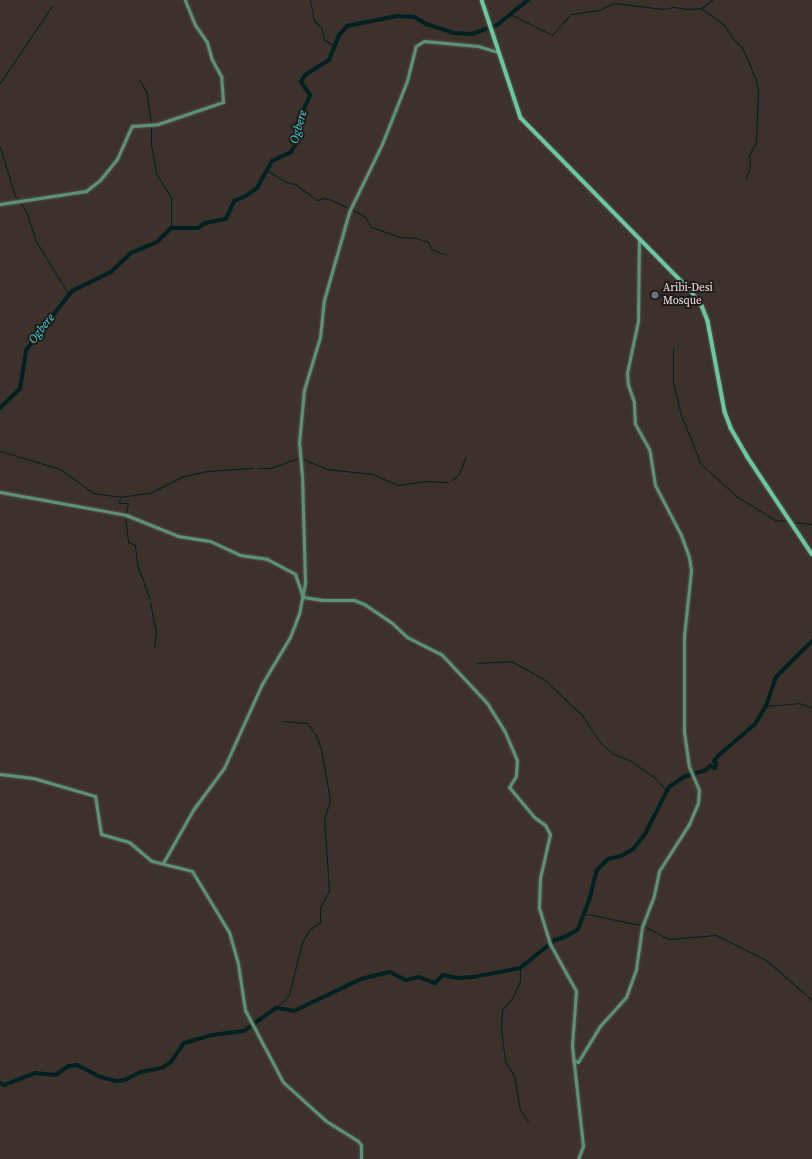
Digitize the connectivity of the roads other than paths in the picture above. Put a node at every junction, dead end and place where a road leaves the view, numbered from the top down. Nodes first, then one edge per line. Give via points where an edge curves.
1 (185, 0) edge
2 (482, 0) edge
3 (498, 52) junction
4 (0, 204) edge
5 (639, 240) junction
6 (0, 492) edge
7 (812, 554) edge
8 (303, 597) junction
9 (0, 774) edge
10 (163, 863) junction
11 (573, 1060) junction
12 (361, 1159) edge
13 (578, 1159) edge

1 - 4 street via 195,24 207,42 220,76 222,102 158,124 132,126 117,159 100,180 86,191
2 - 3 main road
3 - 5 main road via 521,118
3 - 8 street via 470,45 445,45 424,41 418,44 408,81 382,144 349,212 324,300 320,337 304,390 299,443 305,560
5 - 7 main road via 690,290 702,306 708,321 729,423 747,456
5 - 11 street via 638,328 627,381 634,402 634,420 648,449 655,485 681,535 689,557 691,570 684,636 684,733 691,774 699,790 697,808 659,871 643,926 636,969 626,997 600,1025 578,1062
6 - 8 street via 126,515 178,536 210,541 240,555 267,559 295,574
8 - 10 street via 290,637 262,684 224,768 193,810
8 - 11 street via 354,600 364,604 392,622 407,637 442,655 491,709 517,760 517,771 509,787 550,834 538,891 539,908 550,945 576,991
9 - 10 street via 33,778 95,796 101,834 129,842 144,855
10 - 12 street via 192,870 224,923 235,951 243,1001 252,1026 287,1088 326,1121 357,1140
11 - 13 street via 583,1146

